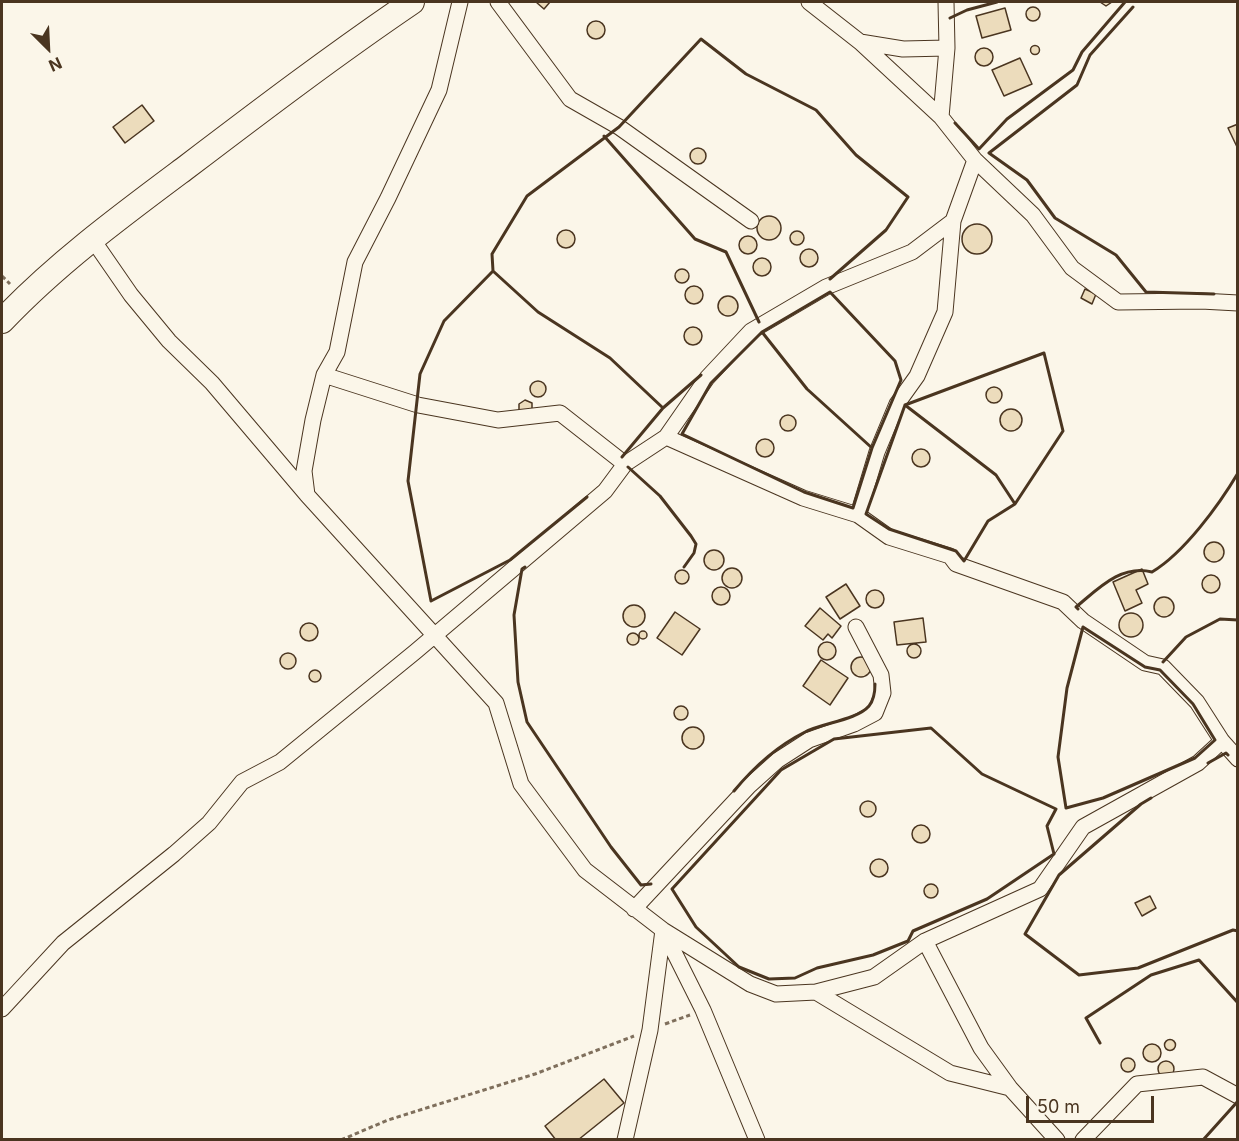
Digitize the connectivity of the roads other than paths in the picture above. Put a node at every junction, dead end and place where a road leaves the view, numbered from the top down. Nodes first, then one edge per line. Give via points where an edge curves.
1 (412, 2) edge
2 (460, 2) edge
3 (498, 2) edge
4 (809, 2) edge
5 (946, 2) edge
6 (860, 42) junction
7 (946, 48) junction
8 (941, 117) junction
9 (975, 160) junction
10 (751, 221) dead end
11 (953, 221) junction
12 (93, 240) junction
13 (1238, 303) edge
14 (2, 321) edge
15 (324, 375) junction
16 (666, 437) junction
17 (625, 464) junction
18 (307, 495) junction
19 (858, 516) junction
20 (856, 627) dead end
21 (435, 634) junction
22 (1222, 741) junction
23 (1238, 759) edge
24 (634, 909) junction
25 (663, 930) junction
26 (925, 941) junction
27 (816, 992) junction
28 (2, 1009) edge
29 (1010, 1088) junction
30 (1238, 1096) edge
31 (756, 1136) edge
32 (625, 1140) edge
33 (769, 1140) edge
34 (1057, 1140) edge
35 (1083, 1140) edge

1 - 12 main road via 334,55
2 - 15 street via 439,90 355,262 337,352
3 - 10 street via 570,99 619,126
4 - 6 street
5 - 7 street
6 - 7 street via 903,49
6 - 8 street
7 - 8 street
8 - 9 street
9 - 11 street
9 - 13 street via 1033,215 1072,268 1118,302
11 - 16 street via 912,252 826,286 752,331 707,378
11 - 19 street via 945,312 917,376 897,404 877,452
12 - 14 main road
12 - 18 street via 131,295
15 - 17 street via 418,405 498,420 560,413
15 - 18 street via 304,471
16 - 17 street
16 - 19 street via 803,498
17 - 21 street via 605,491
18 - 21 street
19 - 22 street via 889,537 950,556 956,564 1063,602 1083,621 1145,663 1163,667 1197,702
20 - 24 street via 881,675 883,693 875,713 809,740 778,760
21 - 24 street via 496,703 521,784 585,870
21 - 28 street via 280,762 242,782 209,823 63,942
22 - 23 street
22 - 26 street via 1198,763 1083,827 1040,889
24 - 25 street
25 - 27 street via 750,984 776,994
25 - 31 street via 703,1010
25 - 32 street via 650,1030
26 - 27 street via 874,976
26 - 29 street via 981,1048
27 - 29 street via 950,1073
29 - 34 street
30 - 35 street via 1203,1077 1137,1084
31 - 33 street

